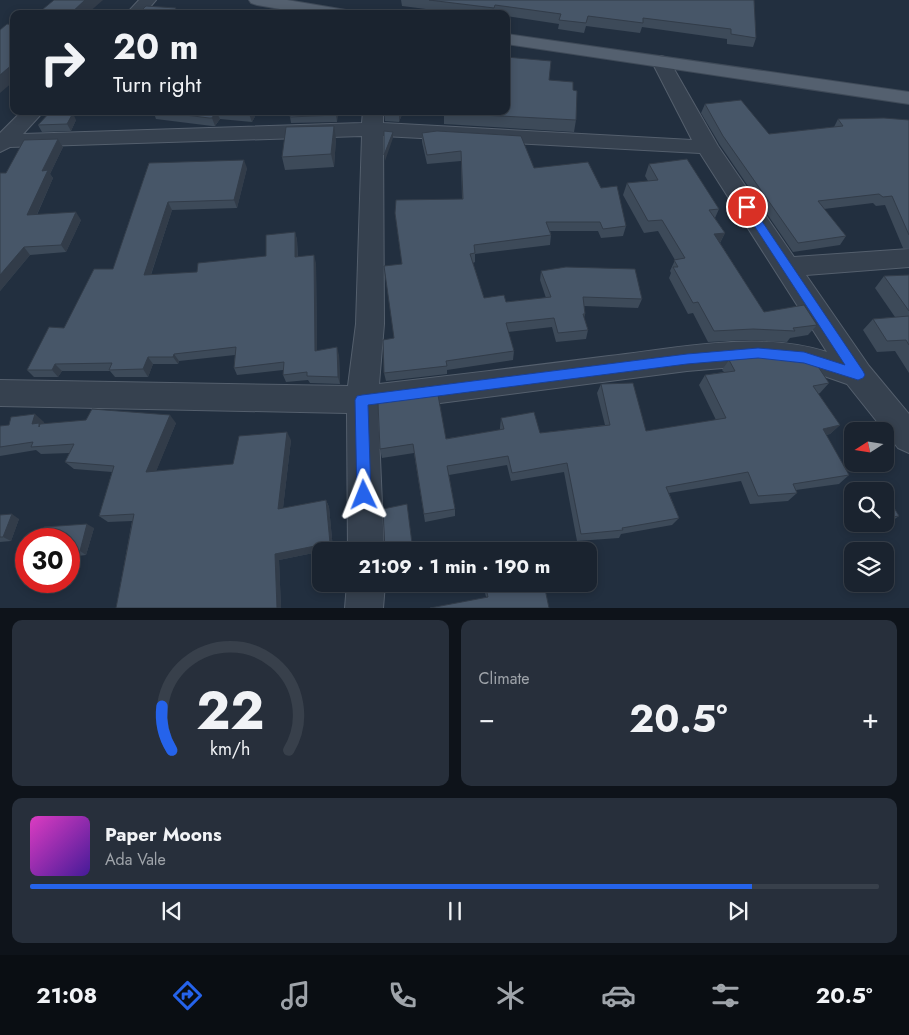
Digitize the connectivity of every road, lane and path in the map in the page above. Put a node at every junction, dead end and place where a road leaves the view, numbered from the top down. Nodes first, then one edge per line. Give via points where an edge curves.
1 (148, 0) edge
2 (257, 0) edge
3 (138, 10) edge
4 (316, 10) edge
5 (510, 40) edge
6 (661, 62) junction
7 (909, 98) edge
8 (30, 115) edge
9 (373, 120) edge
10 (1, 143) edge
11 (707, 146) junction
12 (909, 258) edge
13 (788, 267) junction
14 (858, 375) junction
15 (0, 393) edge
16 (362, 400) junction
17 (909, 438) edge
18 (366, 542) edge
19 (365, 592) edge
20 (364, 608) edge

1 - 3 street
2 - 4 main road
5 - 6 main road
6 - 7 main road
6 - 11 street
8 - 10 street
9 - 10 street
9 - 11 street via 423,130 590,142
9 - 16 street via 370,324
11 - 13 street
12 - 13 street
13 - 14 street
14 - 16 street via 804,358 758,353
14 - 17 street
15 - 16 street
16 - 18 street
19 - 20 street

